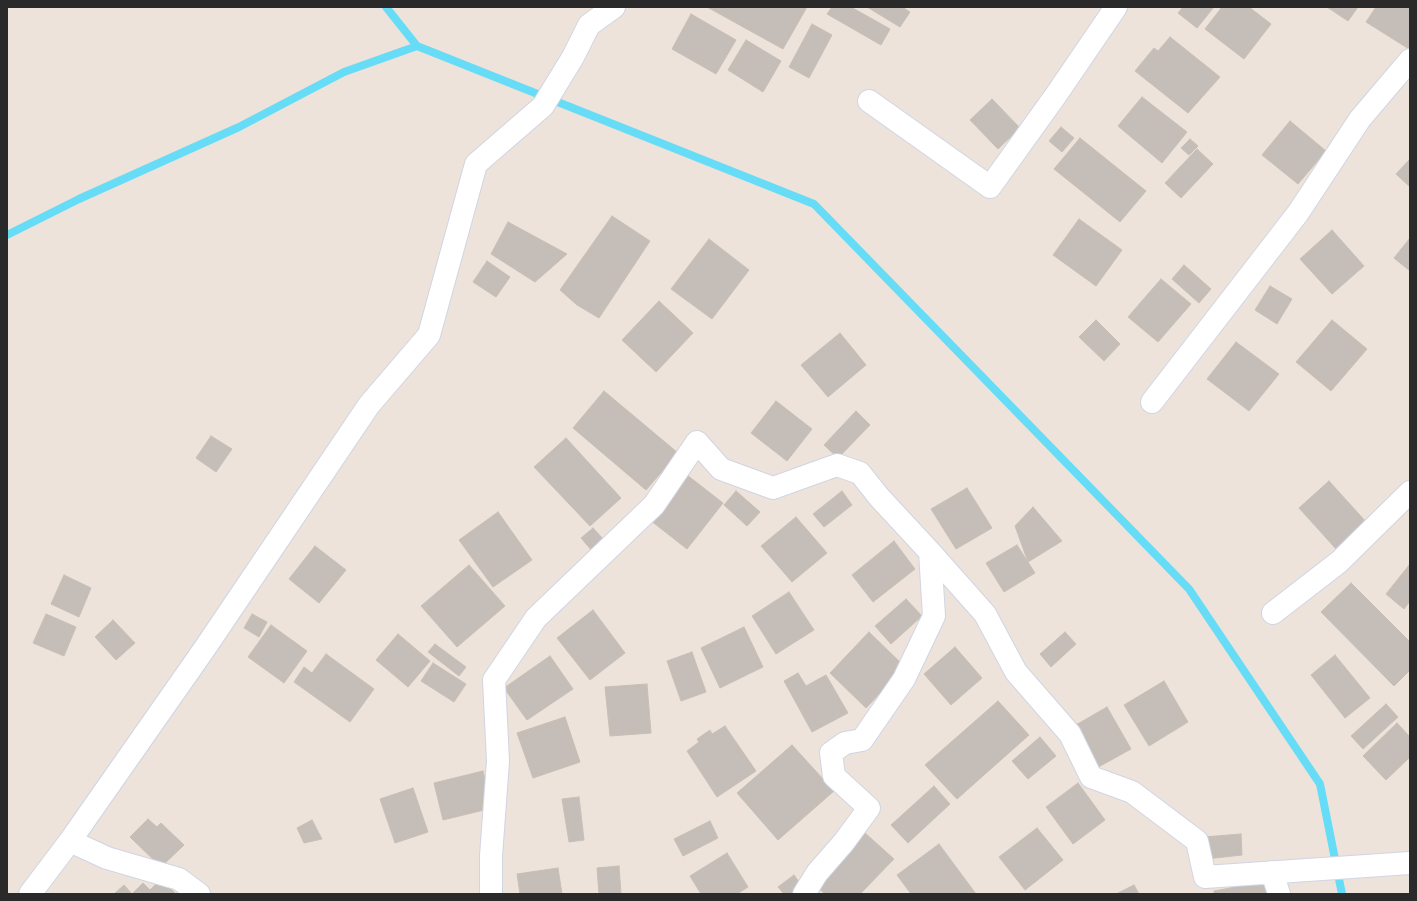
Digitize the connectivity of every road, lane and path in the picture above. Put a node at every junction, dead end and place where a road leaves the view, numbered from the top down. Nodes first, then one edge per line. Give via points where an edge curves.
1 (614, 7) edge
2 (1116, 7) edge
3 (1410, 60) edge
4 (869, 101) dead end
5 (1152, 402) dead end
6 (1410, 492) edge
7 (930, 552) junction
8 (1273, 613) dead end
9 (70, 841) junction
10 (1410, 863) edge
11 (1272, 872) junction
12 (30, 894) edge
13 (199, 894) edge
14 (491, 894) edge
15 (804, 894) edge
16 (1279, 894) edge

1 - 9 street via 589,25 543,106 476,164 429,335 368,405 205,648
2 - 4 street via 990,186
3 - 5 street via 1360,119 1298,213
6 - 8 street via 1339,562
7 - 11 street via 985,614 1016,672 1070,734 1091,777 1132,792 1197,841 1205,877
7 - 14 street via 860,473 837,466 773,488 721,469 697,442 654,505 536,618 494,680 498,762 491,856
7 - 15 street via 934,616 904,679 862,740 845,743 831,753 834,776 868,808
9 - 12 street
9 - 13 street via 107,858 179,879
10 - 11 street
11 - 16 street

